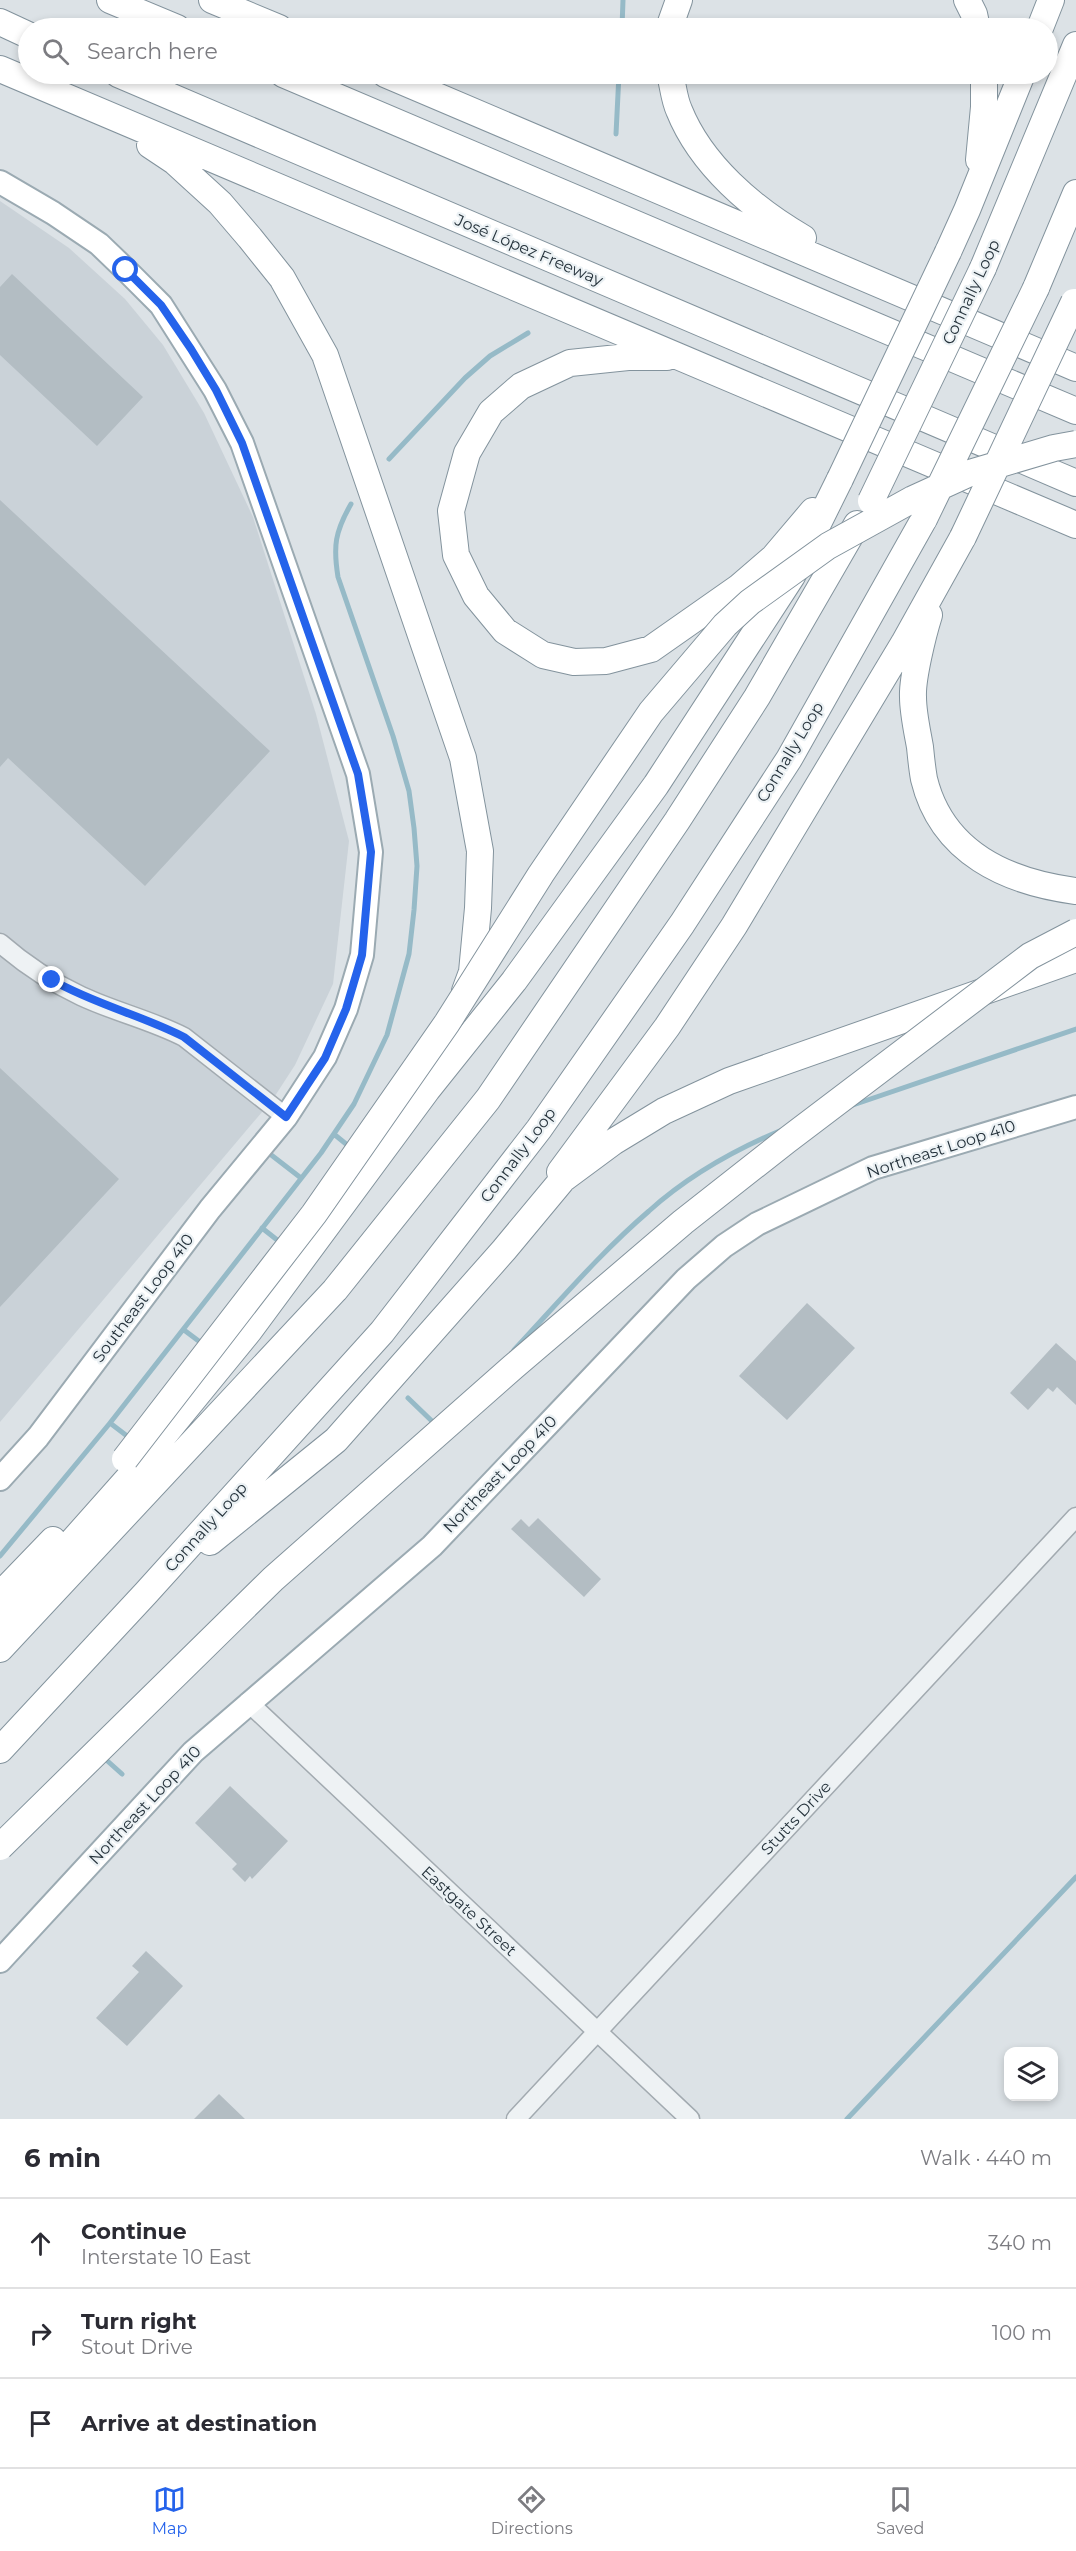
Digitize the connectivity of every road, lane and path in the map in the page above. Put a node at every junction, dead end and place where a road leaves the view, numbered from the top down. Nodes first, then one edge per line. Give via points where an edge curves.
1 (110, 0) edge
2 (212, 0) edge
3 (679, 0) edge
4 (967, 0) edge
5 (1051, 0) edge
6 (153, 18) edge
7 (255, 18) edge
8 (673, 18) edge
9 (975, 18) edge
10 (1044, 18) edge
11 (0, 22) edge
12 (18, 30) edge
13 (1076, 45) edge
14 (0, 69) edge
15 (18, 77) edge
16 (35, 84) edge
17 (141, 84) edge
18 (307, 84) edge
19 (409, 84) edge
20 (672, 84) edge
21 (984, 84) edge
22 (1018, 84) edge
23 (111, 117) junction
24 (0, 182) edge
25 (1076, 193) edge
26 (967, 210) junction
27 (884, 286) junction
28 (1075, 299) edge
29 (677, 357) junction
30 (1076, 368) edge
31 (1076, 411) edge
32 (1076, 444) edge
33 (840, 479) junction
34 (1076, 483) edge
35 (1017, 501) junction
36 (1076, 525) edge
37 (1076, 537) edge
38 (938, 581) junction
39 (1076, 891) edge
40 (1076, 932) edge
41 (0, 943) edge
42 (1076, 959) edge
43 (427, 1090) junction
44 (1076, 1107) edge
45 (286, 1117) junction
46 (504, 1250) junction
47 (0, 1479) edge
48 (1076, 1517) edge
49 (146, 1593) junction
50 (0, 1595) edge
51 (0, 1623) edge
52 (0, 1649) edge
53 (248, 1702) junction
54 (0, 1750) edge
55 (0, 1847) edge
56 (0, 1961) edge
57 (597, 2032) junction
58 (516, 2119) edge
59 (690, 2119) edge

1 - 6 highway
2 - 7 highway
3 - 8 highway
4 - 9 highway
5 - 10 highway
11 - 12 highway
13 - 52 highway, Connally Loop, bridge via 983,268 871,501 757,697 677,821 488,1099 335,1290
14 - 15 highway
16 - 23 highway
17 - 34 highway, José López Freeway
18 - 31 highway
19 - 27 highway
20 - 27 highway via 678,108 695,143 726,179 781,225
21 - 26 highway via 978,169
22 - 26 highway
23 - 29 highway
23 - 43 highway via 174,161 220,202 282,278 308,324 325,355 463,758 480,851 472,972
24 - 45 main road, Southeast Loop 410 via 99,244 161,305 216,390 242,443 358,774 371,852 362,955 346,1009 325,1058
25 - 49 highway, Connally Loop, bridge via 1036,288 924,519 789,759 682,924 539,1129 382,1332
26 - 33 highway, bridge
27 - 30 highway
28 - 38 highway, bridge via 963,537
29 - 33 highway via 570,363 521,386 491,412 467,453 452,511 456,555 476,596 505,632 543,655 574,662 606,661 651,649 738,588 774,557
29 - 35 highway
32 - 50 highway, bridge via 970,473 913,499 828,546 750,602 725,625 651,712 541,874 447,1023 315,1214 124,1459
33 - 43 highway via 792,576 656,785 514,981
35 - 36 highway
35 - 37 highway
38 - 39 highway via 912,695 924,779 934,807 951,833 973,855 999,872 1046,887
38 - 46 highway via 734,926 667,1027
40 - 55 highway, bridge via 1030,956 683,1222 273,1579
41 - 45 street via 22,961 81,996 184,1037
42 - 46 highway via 729,1081 664,1111 562,1179
43 - 51 highway via 249,1331 133,1473
44 - 53 main road, Northeast Loop 410 via 873,1168 757,1224 724,1246 686,1279 432,1546
45 - 47 main road, Southeast Loop 410 via 210,1209 38,1437
46 - 49 highway via 336,1440
48 - 57 street, Stutts Drive
49 - 54 highway, Connally Loop
53 - 56 main road, Northeast Loop 410 via 193,1752
53 - 57 street, Eastgate Street
57 - 58 street, Stutts Drive
57 - 59 street, Eastgate Street

